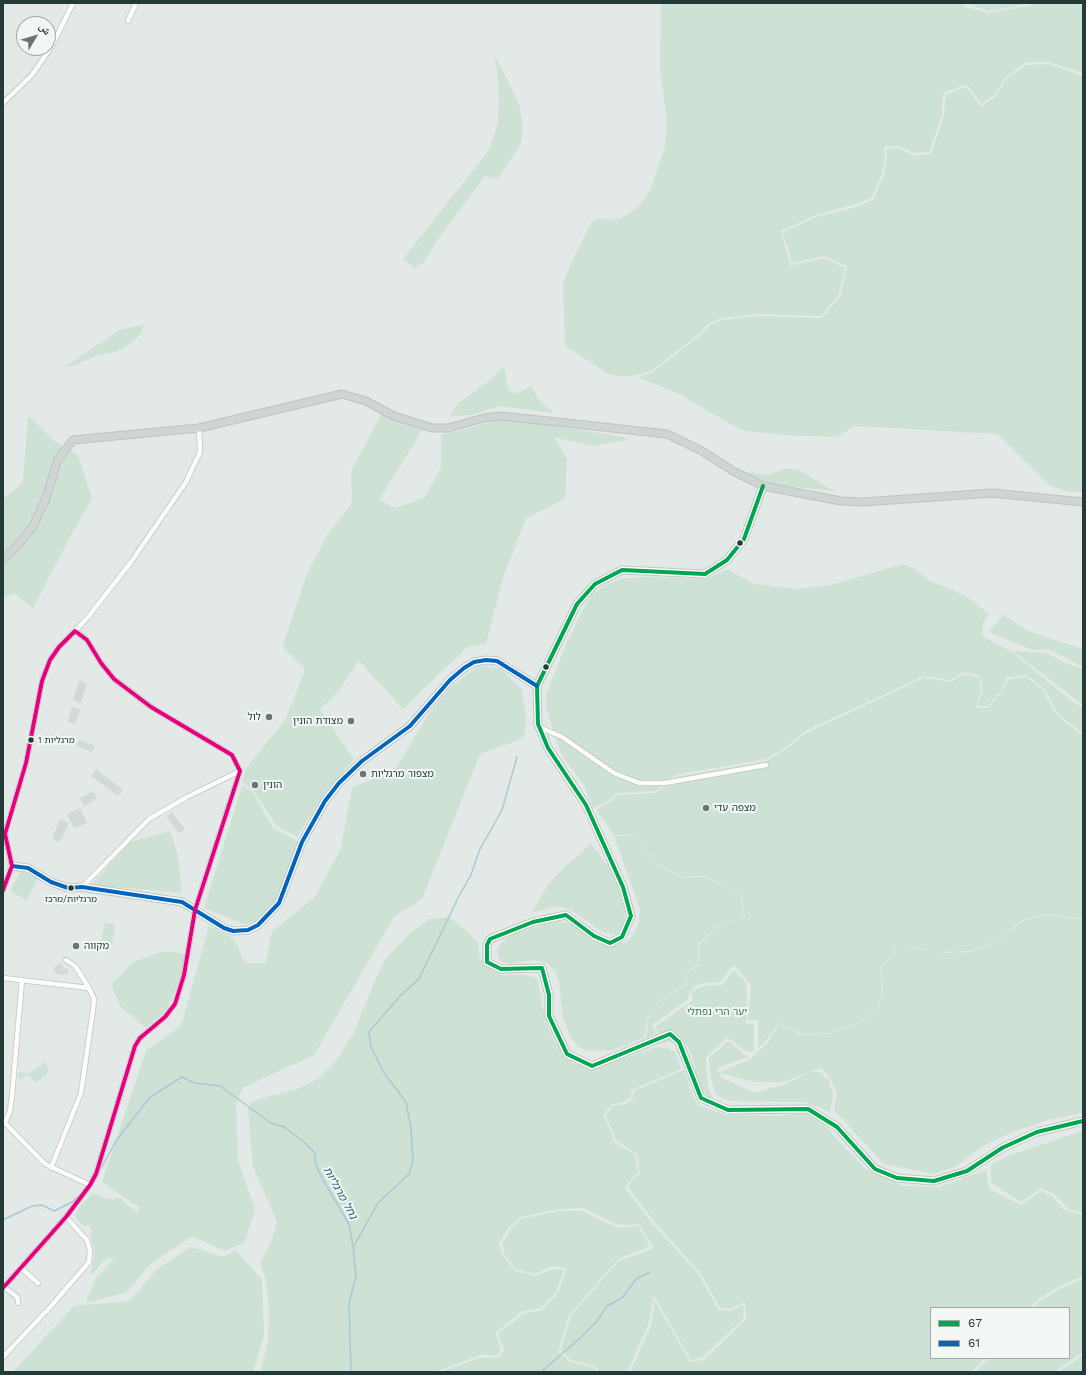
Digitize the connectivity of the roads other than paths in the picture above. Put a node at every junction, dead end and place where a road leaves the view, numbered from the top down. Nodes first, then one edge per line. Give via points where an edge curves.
1 (73, 3) edge
2 (136, 3) edge
3 (128, 21) dead end
4 (3, 103) edge
5 (199, 428) junction
6 (763, 486) junction
7 (1083, 502) edge
8 (3, 560) edge
9 (75, 630) junction
10 (537, 686) junction
11 (539, 727) junction
12 (766, 765) dead end
13 (240, 771) junction
14 (12, 866) junction
15 (82, 887) junction
16 (3, 890) edge
17 (195, 910) junction
18 (66, 960) dead end
19 (3, 978) edge
20 (22, 980) junction
21 (89, 988) junction
22 (4, 1121) edge
23 (1083, 1121) edge
24 (51, 1168) junction
25 (90, 1185) junction
26 (66, 1217) junction
27 (21, 1268) junction
28 (38, 1283) dead end
29 (3, 1288) edge
30 (18, 1303) dead end
31 (3, 1357) edge

1 - 4 street via 52,46 32,75
2 - 3 street
5 - 6 main road via 342,394 366,401 407,421 432,428 448,428 502,416 667,434
5 - 8 main road via 73,440 58,459 45,501 33,526
5 - 9 street via 200,452 186,482 131,562
6 - 7 main road via 863,502 992,493
6 - 10 main road via 744,539 727,560 705,574 622,570 595,584 576,604
9 - 13 street via 87,640 114,679 151,707 232,755
9 - 14 street via 50,660 42,681 26,763 5,834
10 - 11 main road
10 - 17 main road via 497,661 474,662 464,668 450,680 410,726 362,760 339,783 325,801 302,842 279,903 262,921 248,930 233,931 219,926
11 - 12 street via 562,737 614,773 639,783 665,783
11 - 23 main road via 548,748 586,805 623,887 631,916 622,937 610,942 594,936 566,915 532,922 490,939 487,944 487,962 501,970 542,968 549,995 550,1016 567,1054 592,1066 670,1034 679,1042 701,1098 728,1110 808,1108 837,1127 875,1169 897,1178 934,1181 967,1171 1002,1148 1037,1132
13 - 15 street via 149,819
13 - 17 street
14 - 15 main road via 28,868 51,882 68,888
14 - 16 street
15 - 17 main road via 182,902
17 - 25 street via 184,975 175,1004 135,1046 96,1174
18 - 21 street via 75,966
19 - 20 street
20 - 21 street
20 - 22 street via 12,1096 10,1111
21 - 24 street via 94,999 81,1093
22 - 24 street via 37,1159
24 - 25 street
25 - 26 street
26 - 27 street
26 - 31 street via 87,1240 89,1262
27 - 28 street
27 - 29 street
29 - 30 street via 16,1296

